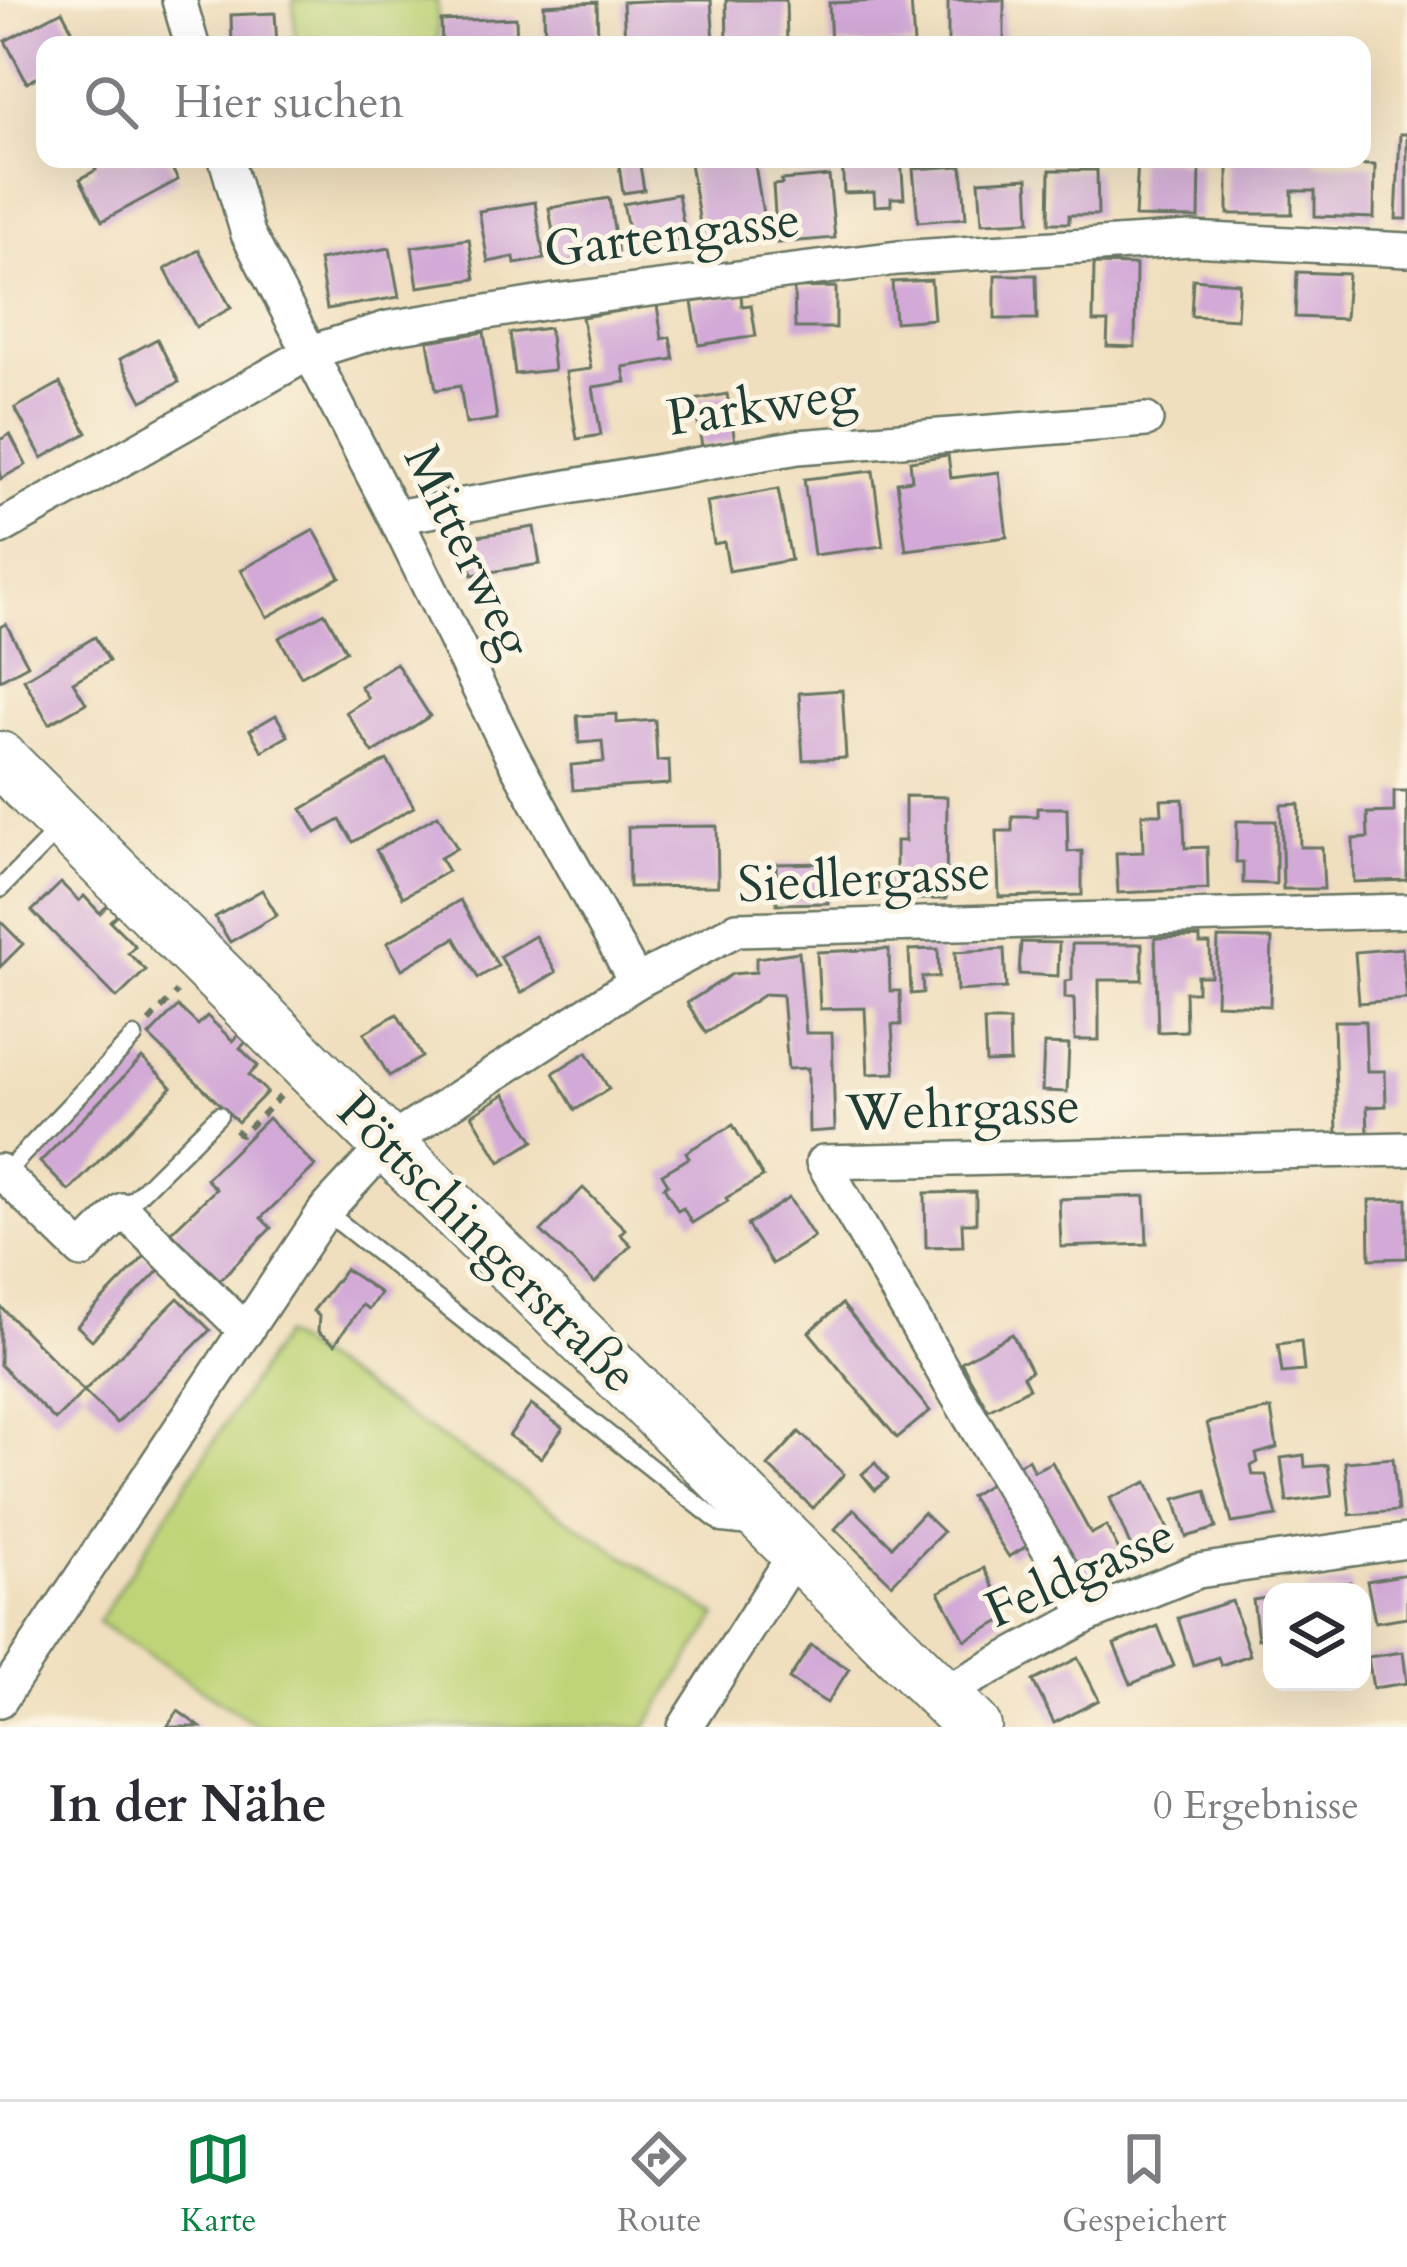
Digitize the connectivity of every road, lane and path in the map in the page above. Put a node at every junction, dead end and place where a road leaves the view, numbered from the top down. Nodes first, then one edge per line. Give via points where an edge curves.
1 (179, 0) edge
2 (189, 36) edge
3 (229, 168) edge
4 (1407, 250) edge
5 (311, 352) junction
6 (1146, 420) dead end
7 (395, 518) junction
8 (0, 528) edge
9 (0, 759) edge
10 (65, 823) junction
11 (0, 889) edge
12 (1407, 911) edge
13 (188, 980) dead end
14 (636, 982) junction
15 (134, 1037) joint
16 (310, 1068) junction
17 (219, 1115) joint
18 (387, 1144) junction
19 (1407, 1149) edge
20 (2, 1173) edge
21 (123, 1210) junction
22 (325, 1211) junction
23 (246, 1330) junction
24 (787, 1540) junction
25 (1407, 1540) edge
26 (1088, 1615) junction
27 (0, 1700) edge
28 (958, 1711) edge
29 (685, 1727) edge

1 - 2 street
3 - 5 street, Mitterweg via 248,234
4 - 5 street, Gartengasse via 1191,239 898,258 555,301 388,328
5 - 7 street, Mitterweg
5 - 8 street, Gartengasse
6 - 7 street, Parkweg via 798,447
7 - 14 street, Mitterweg
9 - 10 main road, Pöttschingerstraße
10 - 11 lane
10 - 16 main road, Pöttschingerstraße
12 - 14 street, Siedlergasse via 737,928
13 - 15 path
14 - 18 street, Siedlergasse
15 - 20 lane
16 - 17 path via 241,1135
16 - 18 main road, Pöttschingerstraße
17 - 21 lane
18 - 22 street, Siedlergasse
18 - 24 main road, Pöttschingerstraße
19 - 26 street, Wehrgasse via 824,1162
20 - 21 street via 82,1251
21 - 23 street
22 - 23 street, Siedlergasse
22 - 24 lane via 722,1524
23 - 27 street, Siedlergasse
24 - 28 main road, Pöttschingerstraße
24 - 29 street
25 - 26 street, Feldgasse via 1198,1571
26 - 28 street, Feldgasse

